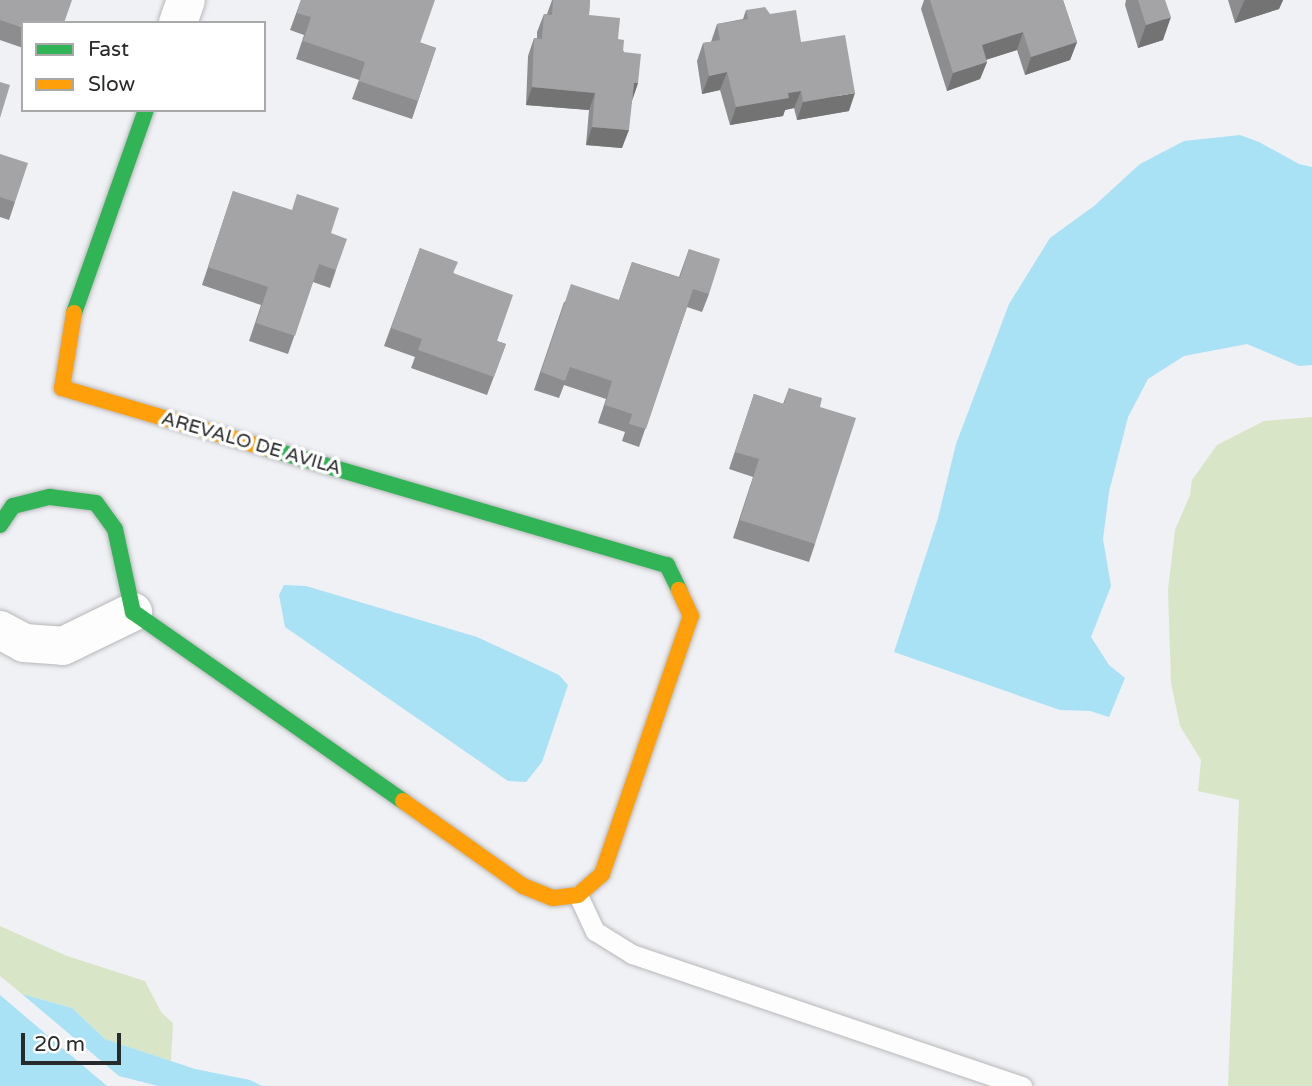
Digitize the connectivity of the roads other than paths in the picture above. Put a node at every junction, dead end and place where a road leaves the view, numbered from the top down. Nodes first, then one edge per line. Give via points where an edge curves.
1 (186, 0) edge
2 (179, 21) edge
3 (145, 112) edge
4 (0, 525) edge
5 (133, 612) junction
6 (0, 630) edge
7 (578, 895) junction
8 (1022, 1086) edge

1 - 2 street
3 - 7 street, AREVALO DE AVILA via 74,312 62,388 667,565 691,616 603,874
4 - 5 street via 13,506 51,497 96,503 115,528
5 - 6 street via 63,646 24,643
5 - 7 street via 523,886 553,898
7 - 8 lane via 596,931 632,954

